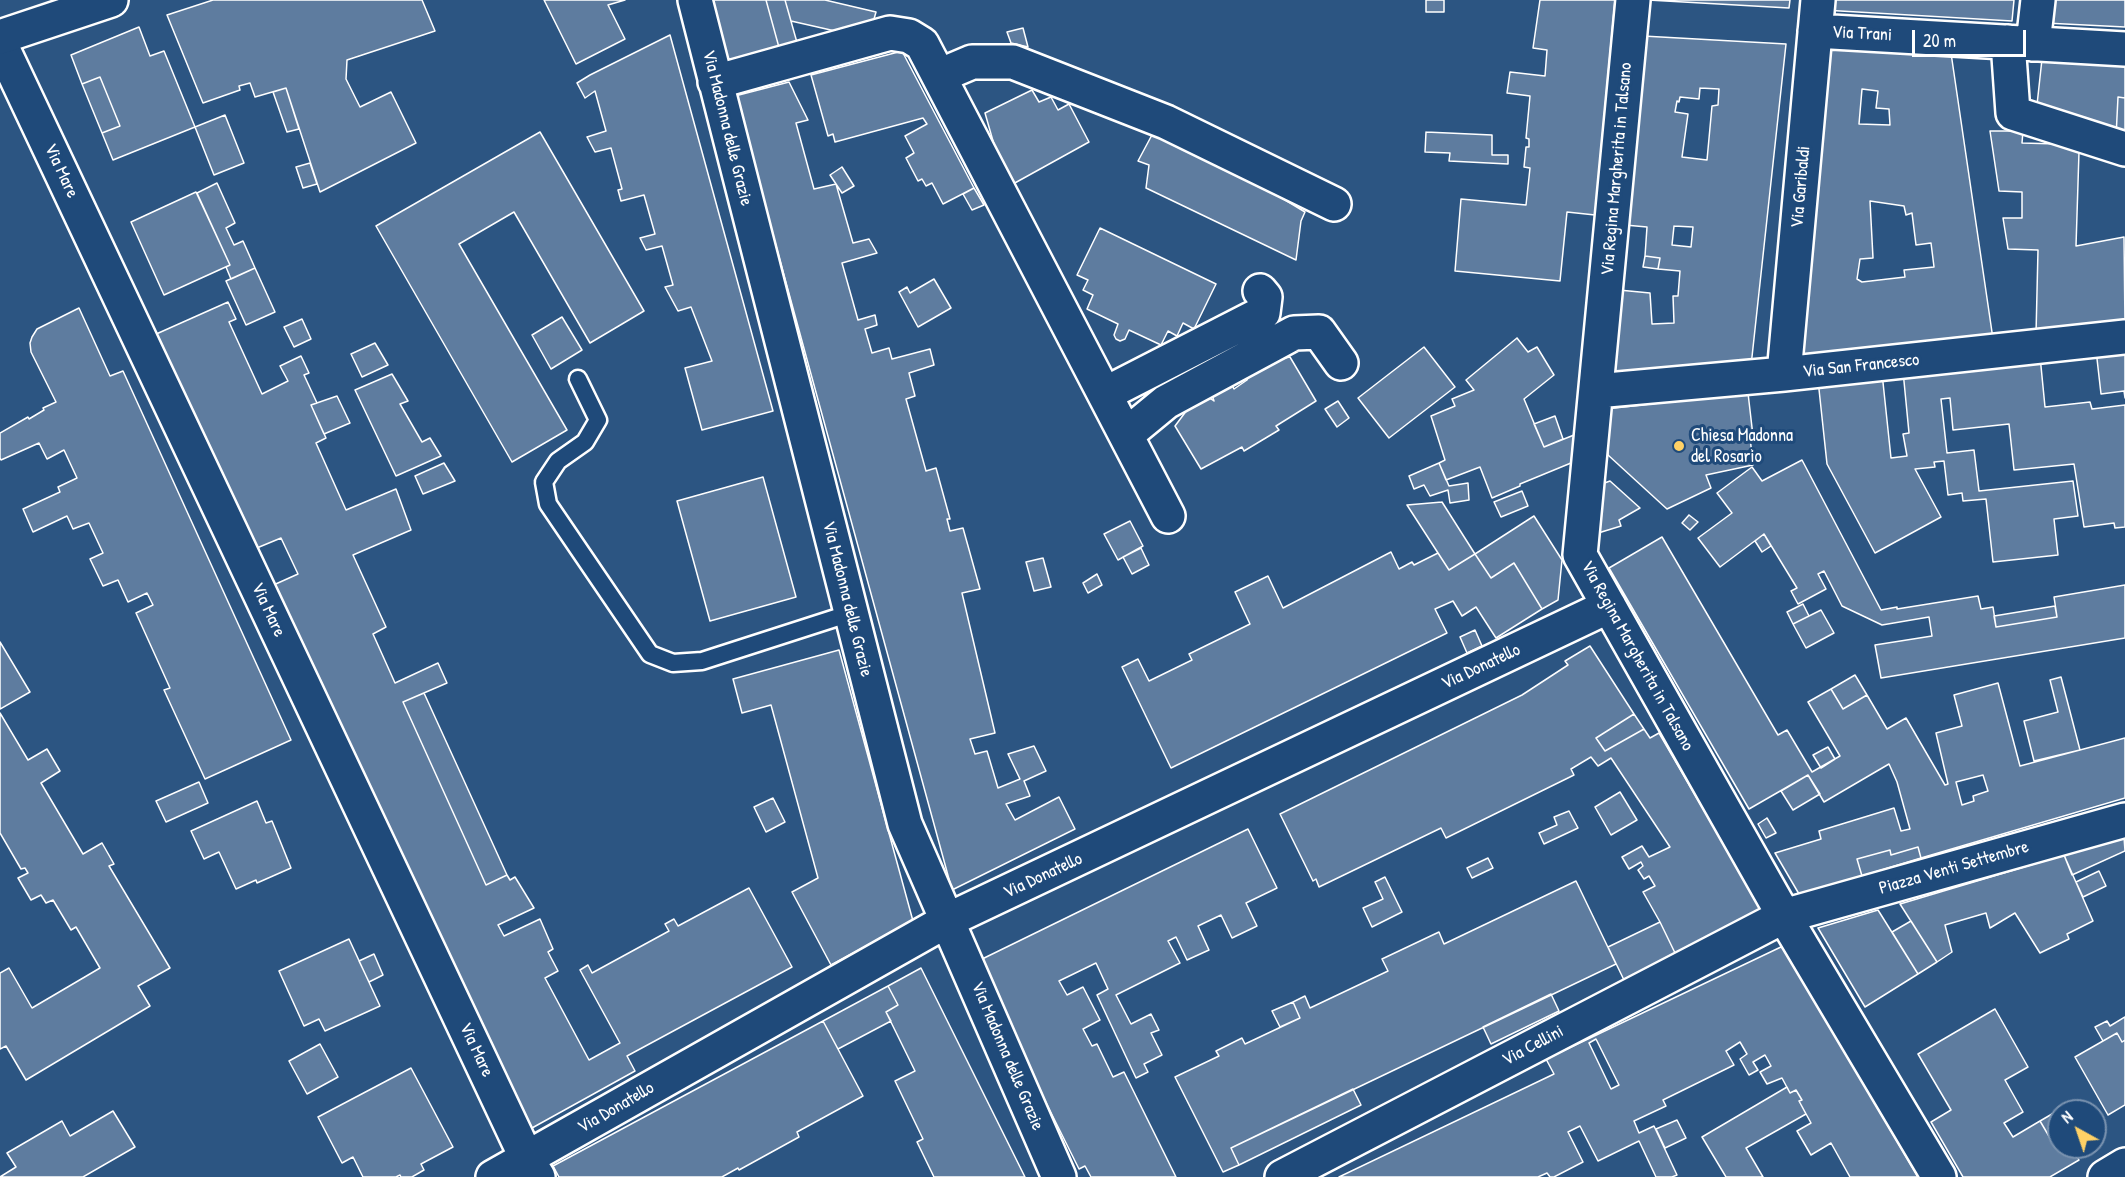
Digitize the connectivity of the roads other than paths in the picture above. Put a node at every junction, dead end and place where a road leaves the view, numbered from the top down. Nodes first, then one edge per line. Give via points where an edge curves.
1 (111, 0) edge
2 (694, 0) edge
3 (1633, 0) edge
4 (2038, 0) edge
5 (1817, 15) edge
6 (0, 37) edge
7 (0, 43) edge
8 (2021, 43) junction
9 (2125, 49) edge
10 (939, 76) junction
11 (716, 82) junction
12 (2125, 149) edge
13 (1334, 204) dead end
14 (1260, 291) dead end
15 (2125, 337) edge
16 (1341, 363) dead end
17 (1784, 374) junction
18 (578, 379) dead end
19 (1596, 391) junction
20 (1105, 394) junction
21 (1126, 435) junction
22 (1168, 516) dead end
23 (1608, 606) junction
24 (851, 613) junction
25 (2125, 820) edge
26 (1784, 916) junction
27 (948, 920) junction
28 (2125, 1165) edge
29 (533, 1168) edge
30 (493, 1177) edge
31 (1059, 1177) edge
32 (1282, 1177) edge
33 (1939, 1177) edge
34 (2105, 1177) edge

1 - 6 street
2 - 11 street, Via Madonna delle Grazie
3 - 19 street, Via Regina Margherita in Talsano
4 - 8 street
5 - 8 street, Via Trani
5 - 17 street, Via Garibaldi
7 - 29 street, Via Mare
8 - 9 street, Via Trani
8 - 12 street via 2013,113
10 - 11 street via 922,44 909,36 890,33
10 - 13 street via 972,62 1013,62 1166,122
10 - 20 street
11 - 24 street, Via Madonna delle Grazie
14 - 20 street via 1265,297 1263,313
15 - 17 street, Via San Francesco
16 - 21 street via 1319,332 1294,333 1166,402
17 - 19 street, Via San Francesco
18 - 24 lane via 598,420 585,441 558,461 544,482 548,504 650,654 673,663 702,662
19 - 23 street, Via Regina Margherita in Talsano via 1580,555
20 - 21 street
21 - 22 street
23 - 26 street, Via Regina Margherita in Talsano
23 - 27 street, Via Donatello
24 - 27 street, Via Madonna delle Grazie via 904,824
25 - 26 street, Piazza Venti Settembre
26 - 32 street, Via Cellini
26 - 33 street, Via Regina Margherita in Talsano
27 - 29 street, Via Donatello
27 - 31 street, Via Madonna delle Grazie
28 - 34 street
29 - 30 street, Via Donatello

